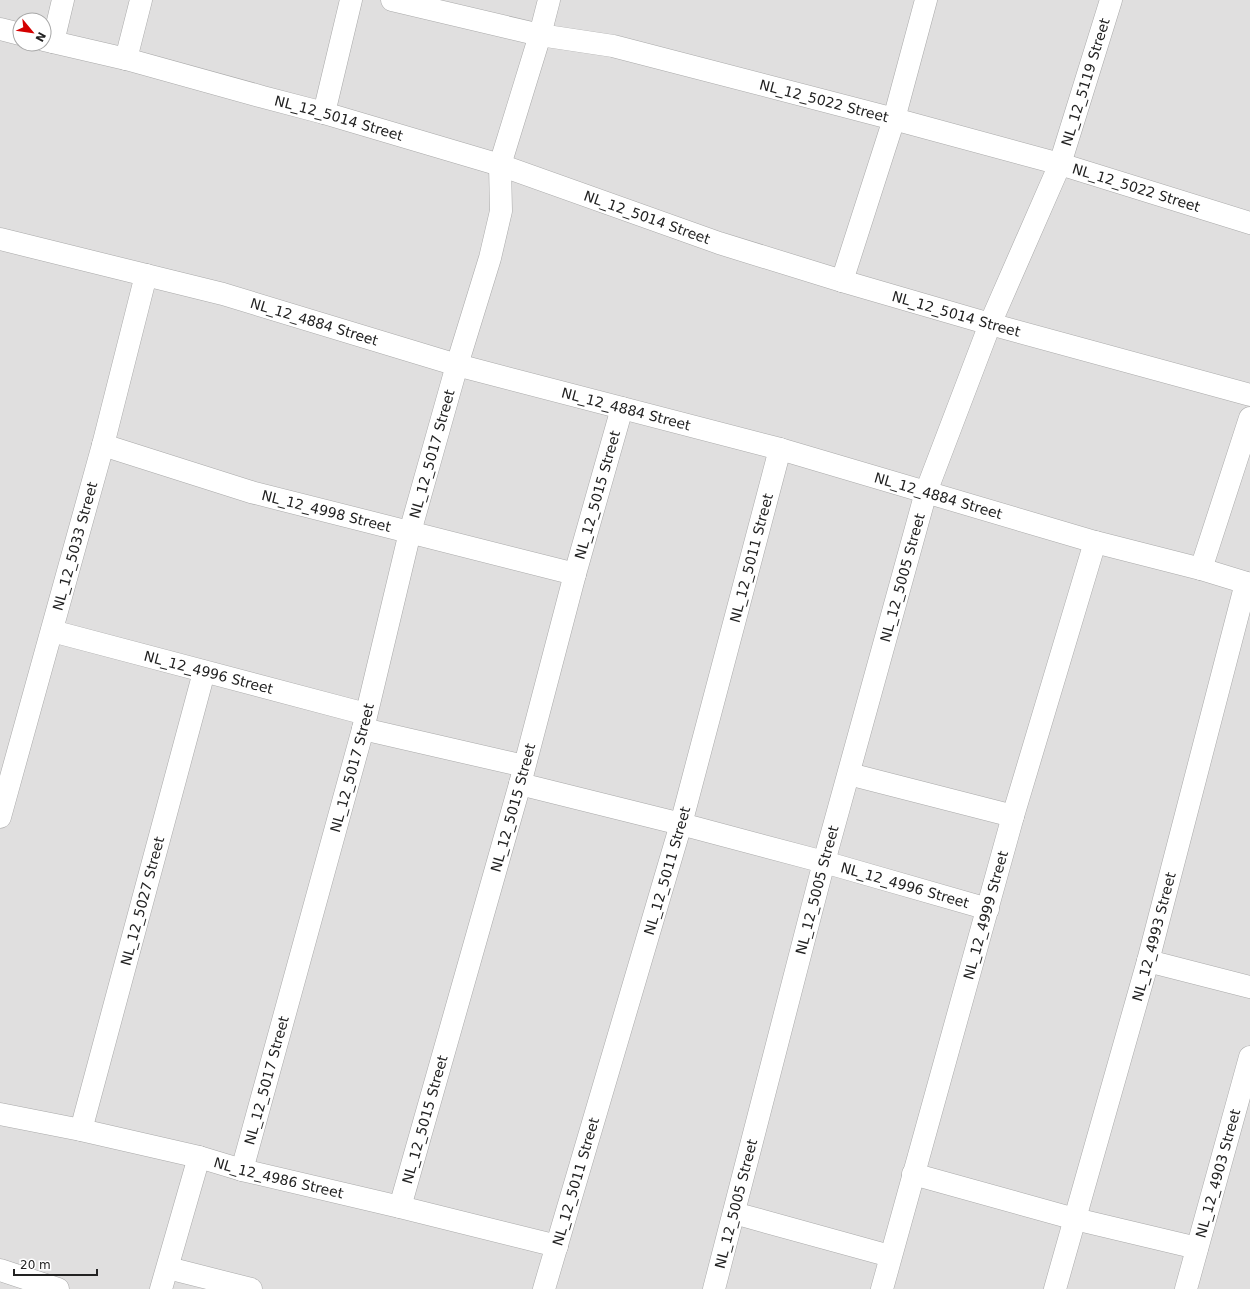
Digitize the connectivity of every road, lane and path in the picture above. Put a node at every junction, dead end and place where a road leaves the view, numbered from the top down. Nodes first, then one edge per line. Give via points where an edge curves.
1 (63, 0) edge
2 (140, 0) edge
3 (351, 0) edge
4 (392, 0) edge
5 (549, 0) edge
6 (926, 0) edge
7 (1111, 0) edge
8 (0, 29) edge
9 (52, 30) edge
10 (12, 32) edge
11 (540, 35) junction
12 (52, 42) edge
13 (126, 58) junction
14 (324, 113) junction
15 (894, 119) junction
16 (1060, 164) junction
17 (500, 165) junction
18 (1250, 223) edge
19 (0, 239) edge
20 (146, 275) junction
21 (842, 281) junction
22 (990, 324) junction
23 (456, 365) junction
24 (1250, 394) edge
25 (622, 408) junction
26 (1250, 418) edge
27 (103, 445) junction
28 (780, 449) junction
29 (926, 492) junction
30 (410, 532) junction
31 (1095, 542) junction
32 (1201, 569) junction
33 (575, 574) junction
34 (1248, 584) edge
35 (52, 631) junction
36 (204, 672) junction
37 (364, 722) junction
38 (849, 774) junction
39 (522, 775) junction
40 (1013, 816) junction
41 (0, 817) edge
42 (681, 824) junction
43 (824, 862) junction
44 (988, 909) junction
45 (1148, 961) junction
46 (1250, 987) edge
47 (1250, 1057) edge
48 (0, 1114) edge
49 (81, 1130) junction
50 (199, 1157) junction
51 (242, 1170) junction
52 (913, 1174) junction
53 (400, 1207) junction
54 (734, 1213) junction
55 (1075, 1219) junction
56 (557, 1246) junction
57 (1197, 1248) junction
58 (890, 1256) junction
59 (168, 1268) junction
60 (0, 1270) edge
61 (58, 1289) edge
62 (161, 1289) edge
63 (251, 1289) edge
64 (544, 1289) edge
65 (714, 1289) edge
66 (882, 1289) edge
67 (1055, 1289) edge
68 (1186, 1289) edge

1 - 9 street
2 - 13 street
3 - 14 street
4 - 11 street, NL_12_5022 Street
5 - 11 street, NL_12_5017 Street
6 - 15 street
7 - 16 street, NL_12_5119 Street
8 - 10 street
11 - 15 street, NL_12_5022 Street via 613,46
11 - 17 street, NL_12_5017 Street
12 - 13 street, NL_12_5014 Street
13 - 14 street, NL_12_5014 Street
14 - 17 street, NL_12_5014 Street
15 - 16 street, NL_12_5022 Street
15 - 21 street
16 - 18 street, NL_12_5022 Street
16 - 22 street, NL_12_5119 Street
17 - 21 street, NL_12_5014 Street via 719,243
17 - 23 street, NL_12_5017 Street via 501,211 490,258
19 - 20 street, NL_12_4884 Street
20 - 23 street, NL_12_4884 Street via 223,294
20 - 27 street, NL_12_5033 Street
21 - 22 street, NL_12_5014 Street
22 - 24 street, NL_12_5014 Street
22 - 29 street, NL_12_5005 Street
23 - 25 street, NL_12_4884 Street
23 - 30 street, NL_12_5017 Street
25 - 28 street, NL_12_4884 Street
25 - 33 street, NL_12_5015 Street
26 - 32 street
27 - 30 street, NL_12_4998 Street via 251,492
27 - 35 street, NL_12_5033 Street
28 - 29 street, NL_12_4884 Street
28 - 42 street, NL_12_5011 Street
29 - 31 street, NL_12_4884 Street
29 - 38 street, NL_12_5005 Street
30 - 33 street, NL_12_4998 Street
30 - 37 street, NL_12_5017 Street
31 - 32 street, NL_12_4884 Street
31 - 40 street, NL_12_4999 Street
32 - 34 street, NL_12_4884 Street
33 - 39 street, NL_12_5015 Street
34 - 45 street, NL_12_4993 Street
35 - 36 street, NL_12_4996 Street
35 - 41 street, NL_12_5033 Street
36 - 37 street, NL_12_4996 Street
36 - 49 street, NL_12_5027 Street
37 - 39 street, NL_12_4996 Street
37 - 51 street, NL_12_5017 Street
38 - 40 street
38 - 43 street, NL_12_5005 Street
39 - 42 street, NL_12_4996 Street
39 - 53 street, NL_12_5015 Street
40 - 44 street, NL_12_4999 Street
42 - 43 street, NL_12_4996 Street
42 - 56 street, NL_12_5011 Street
43 - 44 street, NL_12_4996 Street
43 - 54 street, NL_12_5005 Street
44 - 52 street, NL_12_4999 Street
45 - 46 street
45 - 55 street, NL_12_4993 Street
47 - 57 street, NL_12_4903 Street
48 - 49 street, NL_12_4986 Street
49 - 50 street, NL_12_4986 Street
50 - 51 street, NL_12_4986 Street
50 - 59 street
51 - 53 street, NL_12_4986 Street
52 - 55 street
52 - 58 street, NL_12_4999 Street
53 - 56 street, NL_12_4986 Street
54 - 58 street
54 - 65 street, NL_12_5005 Street
55 - 57 street
55 - 67 street, NL_12_4993 Street
56 - 64 street, NL_12_5011 Street
57 - 68 street, NL_12_4903 Street
58 - 66 street, NL_12_4999 Street
59 - 62 street
59 - 63 street
60 - 61 street

